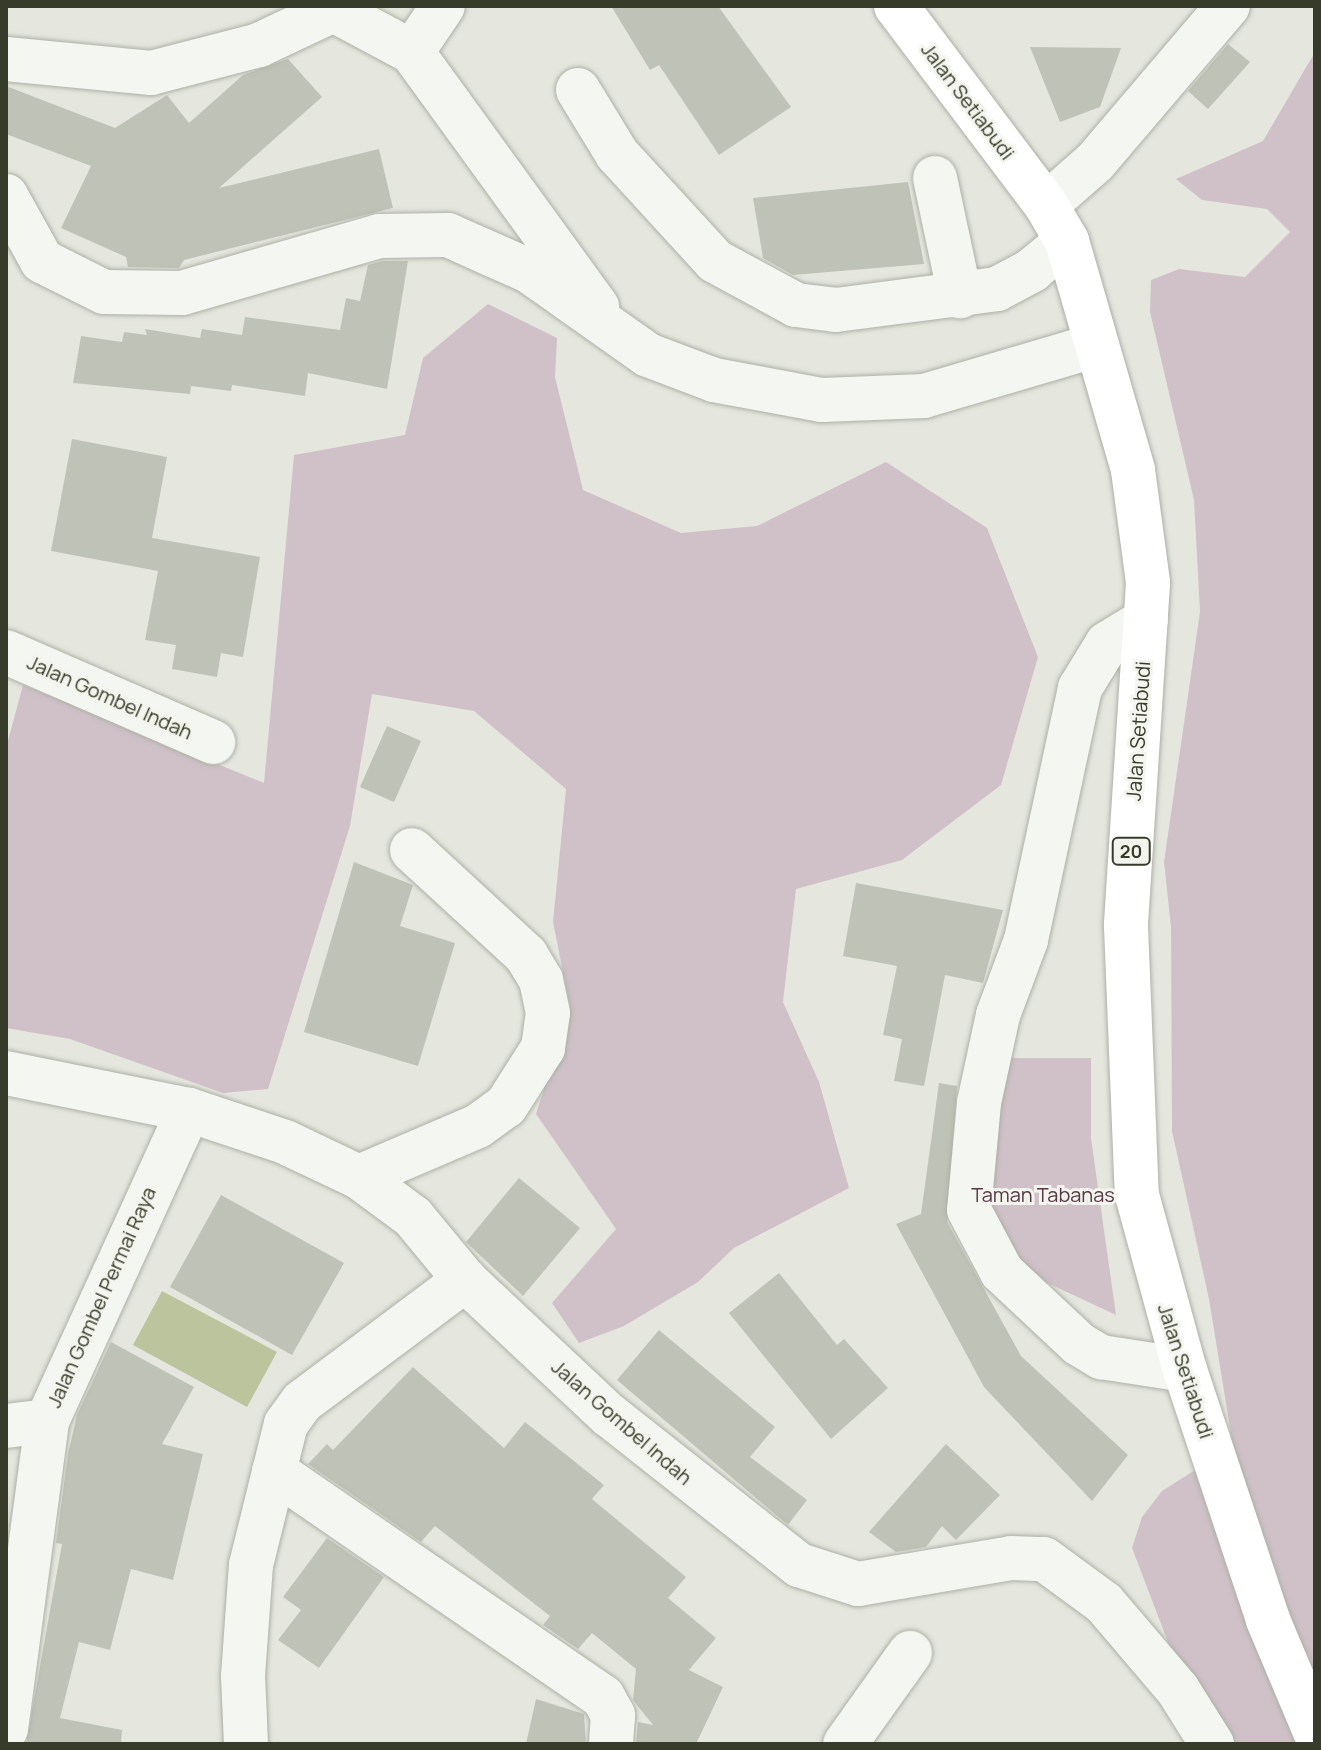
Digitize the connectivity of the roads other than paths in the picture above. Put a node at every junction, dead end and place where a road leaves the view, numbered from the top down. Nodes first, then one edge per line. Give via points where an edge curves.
1 (443, 6) edge
2 (896, 6) edge
3 (1228, 6) edge
4 (331, 7) edge
5 (412, 52) junction
6 (6, 59) edge
7 (578, 90) dead end
8 (935, 178) dead end
9 (6, 196) edge
10 (1057, 223) junction
11 (960, 296) junction
12 (617, 337) junction
13 (1097, 345) junction
14 (1146, 620) junction
15 (6, 652) edge
16 (213, 742) dead end
17 (412, 850) dead end
18 (6, 1073) edge
19 (189, 1110) junction
20 (359, 1177) junction
21 (465, 1280) junction
22 (1185, 1370) junction
23 (27, 1424) edge
24 (274, 1471) junction
25 (910, 1653) dead end
26 (6, 1729) edge
27 (1315, 1732) edge
28 (246, 1744) edge
29 (611, 1744) edge
30 (845, 1744) edge
31 (1212, 1744) edge

1 - 5 street
2 - 10 highway, Jalan Setiabudi / 20
3 - 10 street via 1095,162
4 - 5 street
4 - 6 street via 259,45 151,73
5 - 12 street via 520,193
7 - 11 street via 617,154 705,250 762,288 796,305 836,310
8 - 11 street
9 - 12 street via 42,261 104,292 182,293 408,231 486,248 529,271
10 - 11 street via 1015,282
10 - 13 highway, Jalan Setiabudi / 20
12 - 13 street via 714,380 822,400 924,396
13 - 14 highway, Jalan Setiabudi / 20 via 1133,470 1148,583
14 - 22 highway, Jalan Setiabudi / 20 via 1126,926 1137,1195
14 - 22 street via 1101,650 1080,688 1026,940 998,1015 979,1103 969,1210 1002,1272 1079,1344 1101,1357
15 - 16 street, Jalan Gombel Indah
17 - 20 street via 526,955 541,980 548,1013 543,1048 506,1106 478,1126
18 - 19 street, Jalan Gombel Indah
19 - 20 street, Jalan Gombel Indah via 285,1142
19 - 23 street, Jalan Gombel Permai Raya
20 - 21 street, Jalan Gombel Indah via 413,1217
21 - 24 street via 302,1402 286,1424
21 - 31 street, Jalan Gombel Indah via 609,1415 799,1565 858,1584 1011,1558 1044,1559 1068,1572 1178,1690
22 - 27 highway, Jalan Setiabudi / 20 via 1268,1620
23 - 26 street, Jalan Gombel Permai Raya
24 - 28 street via 251,1565 243,1676
24 - 29 street via 603,1697 613,1715
25 - 30 street

